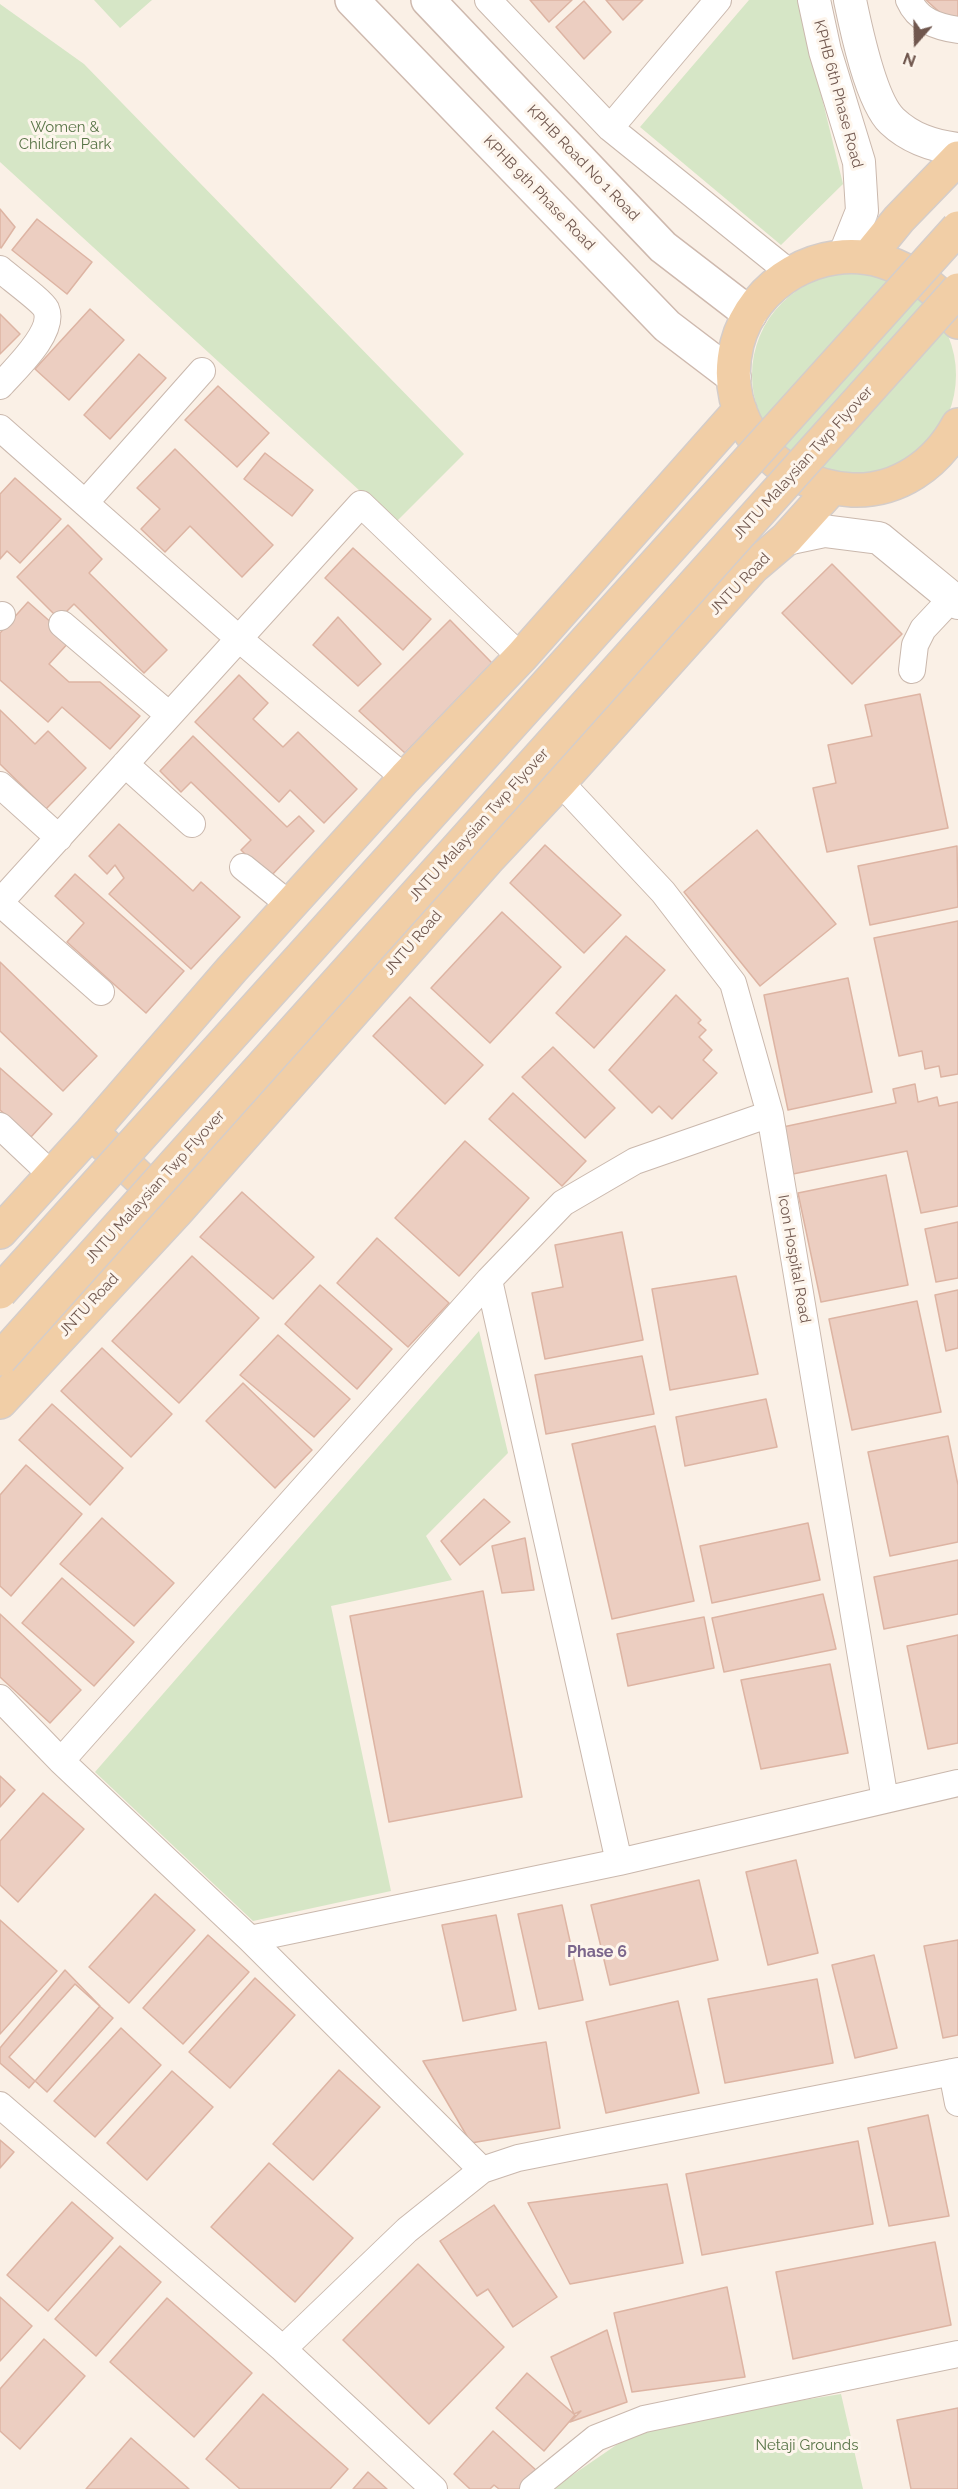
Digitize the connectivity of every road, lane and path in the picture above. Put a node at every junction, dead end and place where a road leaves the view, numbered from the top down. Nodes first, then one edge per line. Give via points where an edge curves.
1 (352, 0) edge
2 (428, 0) edge
3 (718, 0) edge
4 (814, 0) edge
5 (850, 0) edge
6 (909, 0) edge
7 (492, 1) edge
8 (958, 30) edge
9 (610, 128) junction
10 (958, 149) edge
11 (958, 158) edge
12 (958, 228) edge
13 (856, 256) junction
14 (0, 269) edge
15 (790, 273) junction
16 (958, 290) edge
17 (750, 314) junction
18 (958, 322) edge
19 (202, 371) dead end
20 (734, 377) junction
21 (0, 386) edge
22 (740, 410) junction
23 (0, 428) edge
24 (955, 440) edge
25 (831, 489) junction
26 (85, 504) junction
27 (786, 539) junction
28 (955, 600) edge
29 (62, 624) dead end
30 (238, 639) junction
31 (521, 657) junction
32 (912, 670) dead end
33 (169, 715) junction
34 (125, 764) junction
35 (405, 778) junction
36 (560, 782) junction
37 (0, 785) edge
38 (192, 825) dead end
39 (59, 838) junction
40 (243, 867) dead end
41 (0, 903) edge
42 (290, 905) junction
43 (101, 992) dead end
44 (770, 1114) junction
45 (0, 1126) edge
46 (92, 1132) junction
47 (52, 1175) junction
48 (176, 1212) junction
49 (0, 1232) edge
50 (489, 1280) junction
51 (0, 1292) edge
52 (0, 1359) edge
53 (0, 1402) edge
54 (0, 1698) edge
55 (61, 1761) junction
56 (958, 1783) edge
57 (885, 1800) junction
58 (619, 1862) junction
59 (250, 1939) junction
60 (955, 2071) edge
61 (958, 2103) edge
62 (0, 2105) edge
63 (482, 2170) junction
64 (283, 2349) junction
65 (958, 2354) edge
66 (434, 2489) edge
67 (533, 2489) edge

1 - 20 main road, KPHB 9th Phase Road via 667,326
2 - 17 main road, KPHB Road No 1 Road via 663,247
3 - 9 street
4 - 13 street, KPHB 6th Phase Road via 825,51 859,162 862,211
5 - 10 street via 858,37 890,120 932,146
6 - 8 street via 912,8 935,27
7 - 9 street
9 - 15 street
11 - 13 main road via 899,219
12 - 51 main road, bridge
13 - 15 main road via 807,265
13 - 18 main road via 904,268 935,290
14 - 21 street via 45,308 48,320 42,338
15 - 17 main road via 767,291
16 - 52 main road, JNTU Malaysian Twp Flyover, bridge
17 - 20 main road via 737,344
19 - 26 street
20 - 22 main road
22 - 25 main road via 753,438 774,462 800,479
22 - 31 main road
23 - 26 street
24 - 25 main road via 927,465 898,482 865,491
25 - 27 main road, JNTU Road
26 - 30 street
27 - 28 street via 824,531 879,538
27 - 36 main road, JNTU Road via 753,567
28 - 32 street via 923,629 915,645
29 - 33 street
30 - 31 street via 362,504
30 - 33 street
30 - 35 street
31 - 35 main road
33 - 34 street
34 - 38 street
34 - 39 street
35 - 42 main road
36 - 44 street, Icon Hospital Road via 663,892 732,983
36 - 48 main road, JNTU Road via 486,860
37 - 39 street
39 - 41 street
40 - 42 street
41 - 43 street
42 - 46 main road
44 - 50 street via 635,1161 563,1203
44 - 57 street, Icon Hospital Road
45 - 47 street
46 - 47 main road
46 - 48 main road
47 - 49 main road
48 - 53 main road, JNTU Road
50 - 55 street
50 - 58 street
54 - 55 street
55 - 59 street
56 - 57 street
57 - 58 street
58 - 59 street
59 - 63 street
60 - 61 street
60 - 63 street via 518,2158
62 - 64 street
63 - 64 street via 407,2230
64 - 66 street
65 - 67 street via 644,2419 596,2438

